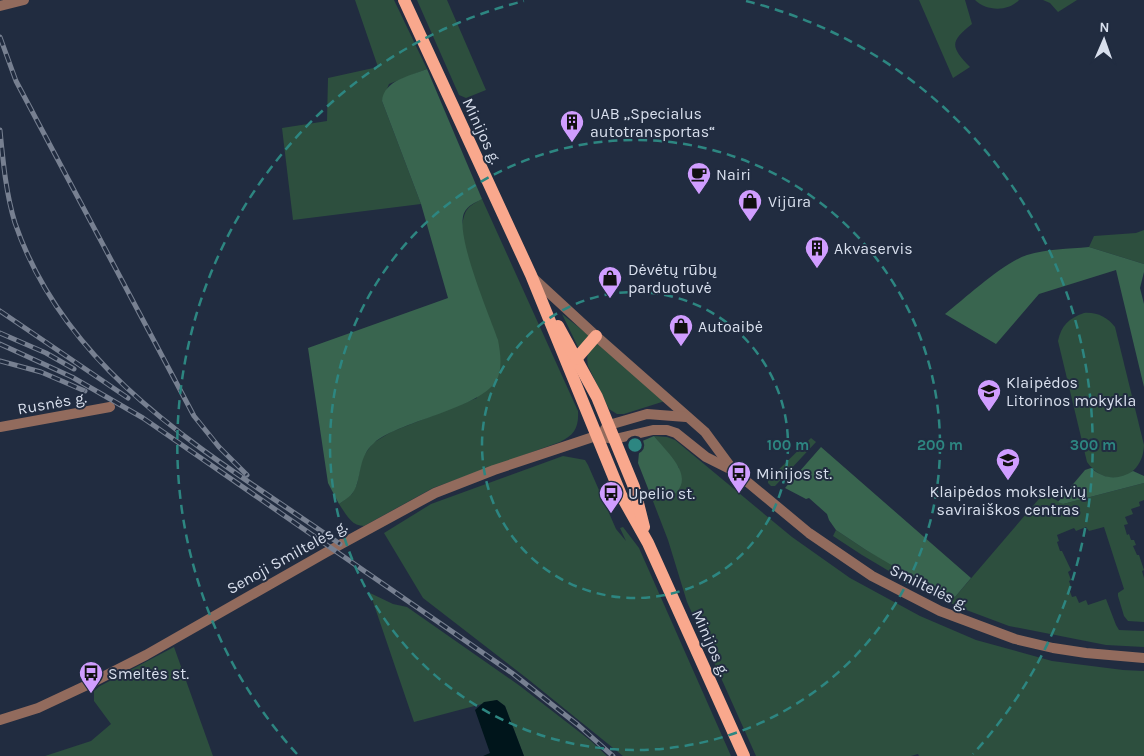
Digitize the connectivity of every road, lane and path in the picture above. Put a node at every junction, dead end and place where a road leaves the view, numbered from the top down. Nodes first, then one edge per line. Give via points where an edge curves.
1 (24, 0) edge
2 (404, 0) edge
3 (0, 6) edge
4 (531, 275) junction
5 (596, 336) junction
6 (576, 358) junction
7 (110, 407) dead end
8 (686, 417) junction
9 (609, 426) junction
10 (0, 427) edge
11 (596, 436) junction
12 (615, 439) junction
13 (733, 470) junction
14 (648, 543) junction
15 (1144, 658) edge
16 (0, 720) edge
17 (744, 756) edge

1 - 3 street
2 - 4 main road, Minijos g.
4 - 5 street
4 - 6 main road, Minijos g.
4 - 11 main road, Minijos g.
5 - 6 main road
5 - 8 street
6 - 9 main road, Minijos g.
7 - 10 street, Rusnės g.
8 - 9 street via 647,414
8 - 13 street via 705,432
9 - 11 street
9 - 12 main road, Minijos g.
11 - 12 street
11 - 14 main road, Minijos g. via 621,494
11 - 16 street, Senoji Smiltelės g. via 435,493 103,677 38,708
12 - 13 street via 652,430 667,430 676,433 706,457
12 - 14 main road, Minijos g. via 634,487
13 - 15 street, Smiltelės g. via 780,511 845,558 872,576 940,611 1014,639 1052,648
14 - 17 main road, Minijos g.

